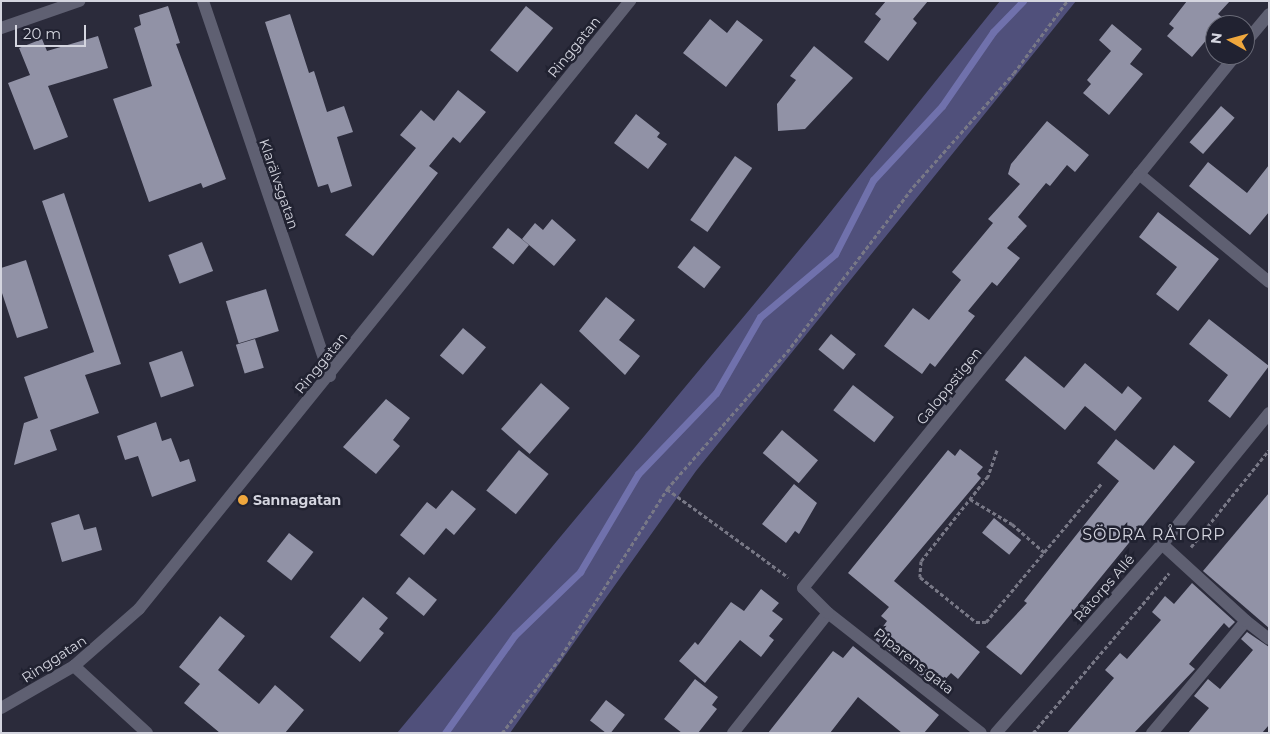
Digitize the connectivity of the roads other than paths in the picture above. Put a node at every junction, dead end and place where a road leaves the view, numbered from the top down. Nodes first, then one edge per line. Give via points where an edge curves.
1 (79, 1) edge
2 (202, 1) edge
3 (630, 1) edge
4 (1269, 14) edge
5 (1, 28) edge
6 (1255, 32) edge
7 (1228, 65) edge
8 (1139, 174) junction
9 (1269, 282) edge
10 (330, 376) junction
11 (1269, 413) edge
12 (1162, 544) junction
13 (828, 613) junction
14 (1246, 621) junction
15 (1269, 639) edge
16 (74, 666) junction
17 (1, 708) edge
18 (147, 733) edge
19 (732, 733) edge
20 (981, 733) edge
21 (996, 733) edge
22 (1152, 733) edge

1 - 5 street
2 - 10 street, Klarälvsgatan
3 - 10 street, Ringgatan
4 - 6 street
7 - 8 street, Galoppstigen
8 - 9 street
8 - 13 street, Galoppstigen via 803,588
10 - 16 street, Ringgatan via 176,567 109,640
11 - 12 street, Råtorps Allé
12 - 14 street
12 - 21 street, Råtorps Allé
13 - 19 street
13 - 20 street, Piparens gata
14 - 15 street
14 - 22 street
16 - 17 street, Ringgatan
16 - 18 street

